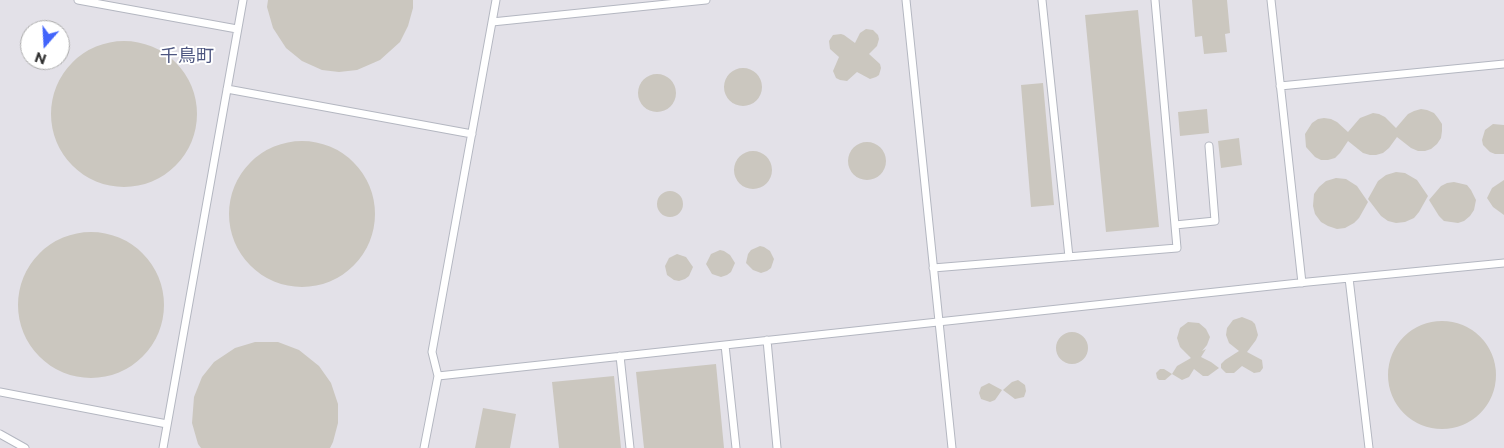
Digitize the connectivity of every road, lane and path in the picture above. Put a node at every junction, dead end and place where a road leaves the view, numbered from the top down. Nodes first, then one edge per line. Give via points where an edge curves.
1 (78, 0) edge
2 (242, 0) edge
3 (496, 0) edge
4 (706, 0) edge
5 (906, 0) edge
6 (1042, 0) edge
7 (1155, 0) edge
8 (1271, 0) edge
9 (492, 22) junction
10 (237, 29) junction
11 (1504, 64) edge
12 (1280, 86) junction
13 (227, 89) junction
14 (472, 134) junction
15 (1209, 146) dead end
16 (1175, 224) junction
17 (1069, 257) junction
18 (1504, 263) edge
19 (933, 268) junction
20 (1349, 278) junction
21 (1302, 283) junction
22 (938, 322) junction
23 (767, 340) junction
24 (725, 345) junction
25 (620, 356) junction
26 (438, 376) junction
27 (0, 392) edge
28 (167, 424) junction
29 (0, 434) edge
30 (25, 448) edge
31 (163, 448) edge
32 (424, 448) edge
33 (630, 448) edge
34 (736, 448) edge
35 (777, 448) edge
36 (952, 448) edge
37 (1369, 448) edge

1 - 10 lane
2 - 10 lane
3 - 9 lane
4 - 9 lane
5 - 19 lane
6 - 17 lane
7 - 16 lane
8 - 12 lane
9 - 14 lane
10 - 13 lane
11 - 12 lane
12 - 21 lane
13 - 14 lane
13 - 28 lane
14 - 26 lane via 432,352
15 - 16 lane via 1215,221
16 - 17 lane via 1177,248
17 - 19 lane
18 - 20 lane
19 - 22 lane
20 - 21 lane
20 - 37 lane
21 - 22 lane
22 - 23 lane
22 - 36 lane
23 - 24 lane
23 - 35 lane
24 - 25 lane
24 - 34 lane
25 - 26 lane
25 - 33 lane
26 - 32 lane
27 - 28 lane
28 - 31 lane
29 - 30 lane

